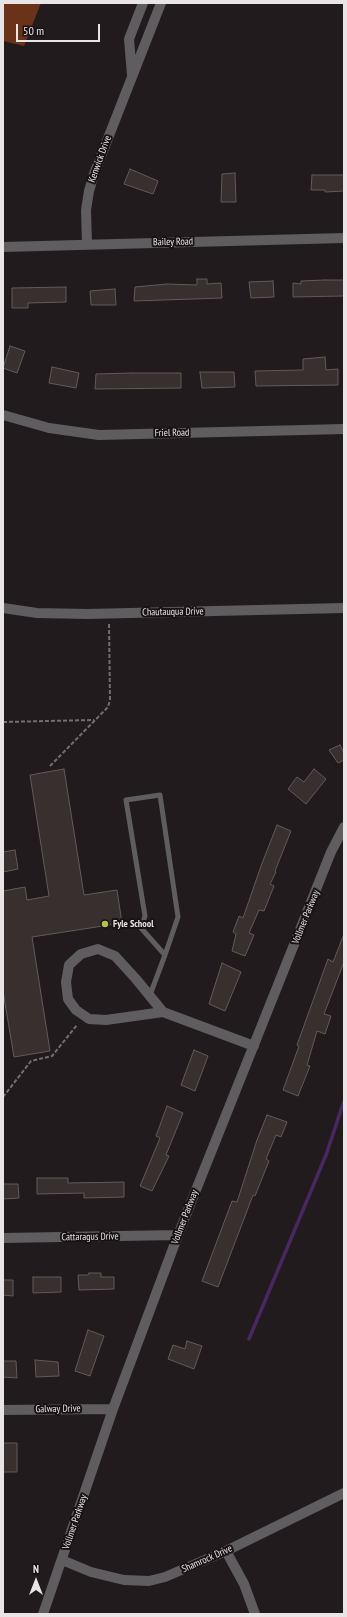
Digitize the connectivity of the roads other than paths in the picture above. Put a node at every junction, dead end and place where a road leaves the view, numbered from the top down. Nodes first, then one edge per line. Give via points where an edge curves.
1 (143, 3) edge
2 (161, 3) edge
3 (132, 77) junction
4 (344, 238) edge
5 (87, 244) junction
6 (3, 247) edge
7 (3, 415) edge
8 (344, 429) edge
9 (3, 608) edge
10 (344, 608) edge
11 (344, 827) edge
12 (165, 955) junction
13 (150, 995) junction
14 (163, 1012) junction
15 (254, 1046) junction
16 (178, 1235) junction
17 (3, 1238) edge
18 (113, 1409) junction
19 (3, 1410) edge
20 (344, 1493) edge
21 (226, 1551) junction
22 (62, 1560) junction
23 (43, 1614) edge
24 (256, 1614) edge

1 - 3 street, Kenwick Drive via 129,39
2 - 3 street, Kenwick Drive
3 - 5 street, Kenwick Drive via 89,191 86,210
4 - 5 street, Bailey Road
5 - 6 street, Bailey Road
7 - 8 street, Friel Road via 49,428 99,435
9 - 10 street, Chautauqua Drive via 37,613
11 - 15 street, Vollmer Parkway via 331,852
12 - 12 lane via 141,928 145,916 126,800 160,795 178,918
12 - 13 lane
13 - 14 street
13 - 14 street via 115,956 98,949 81,954 70,966 66,982 68,999 76,1010 89,1019 106,1020
14 - 15 street
15 - 16 street, Vollmer Parkway
16 - 17 street, Cattaragus Drive
16 - 18 street, Vollmer Parkway
18 - 19 street, Galway Drive
18 - 22 street, Vollmer Parkway
20 - 21 street, Shamrock Drive
21 - 22 street, Shamrock Drive via 165,1577 143,1581 110,1577
21 - 24 street via 244,1584
22 - 23 street, Vollmer Parkway

